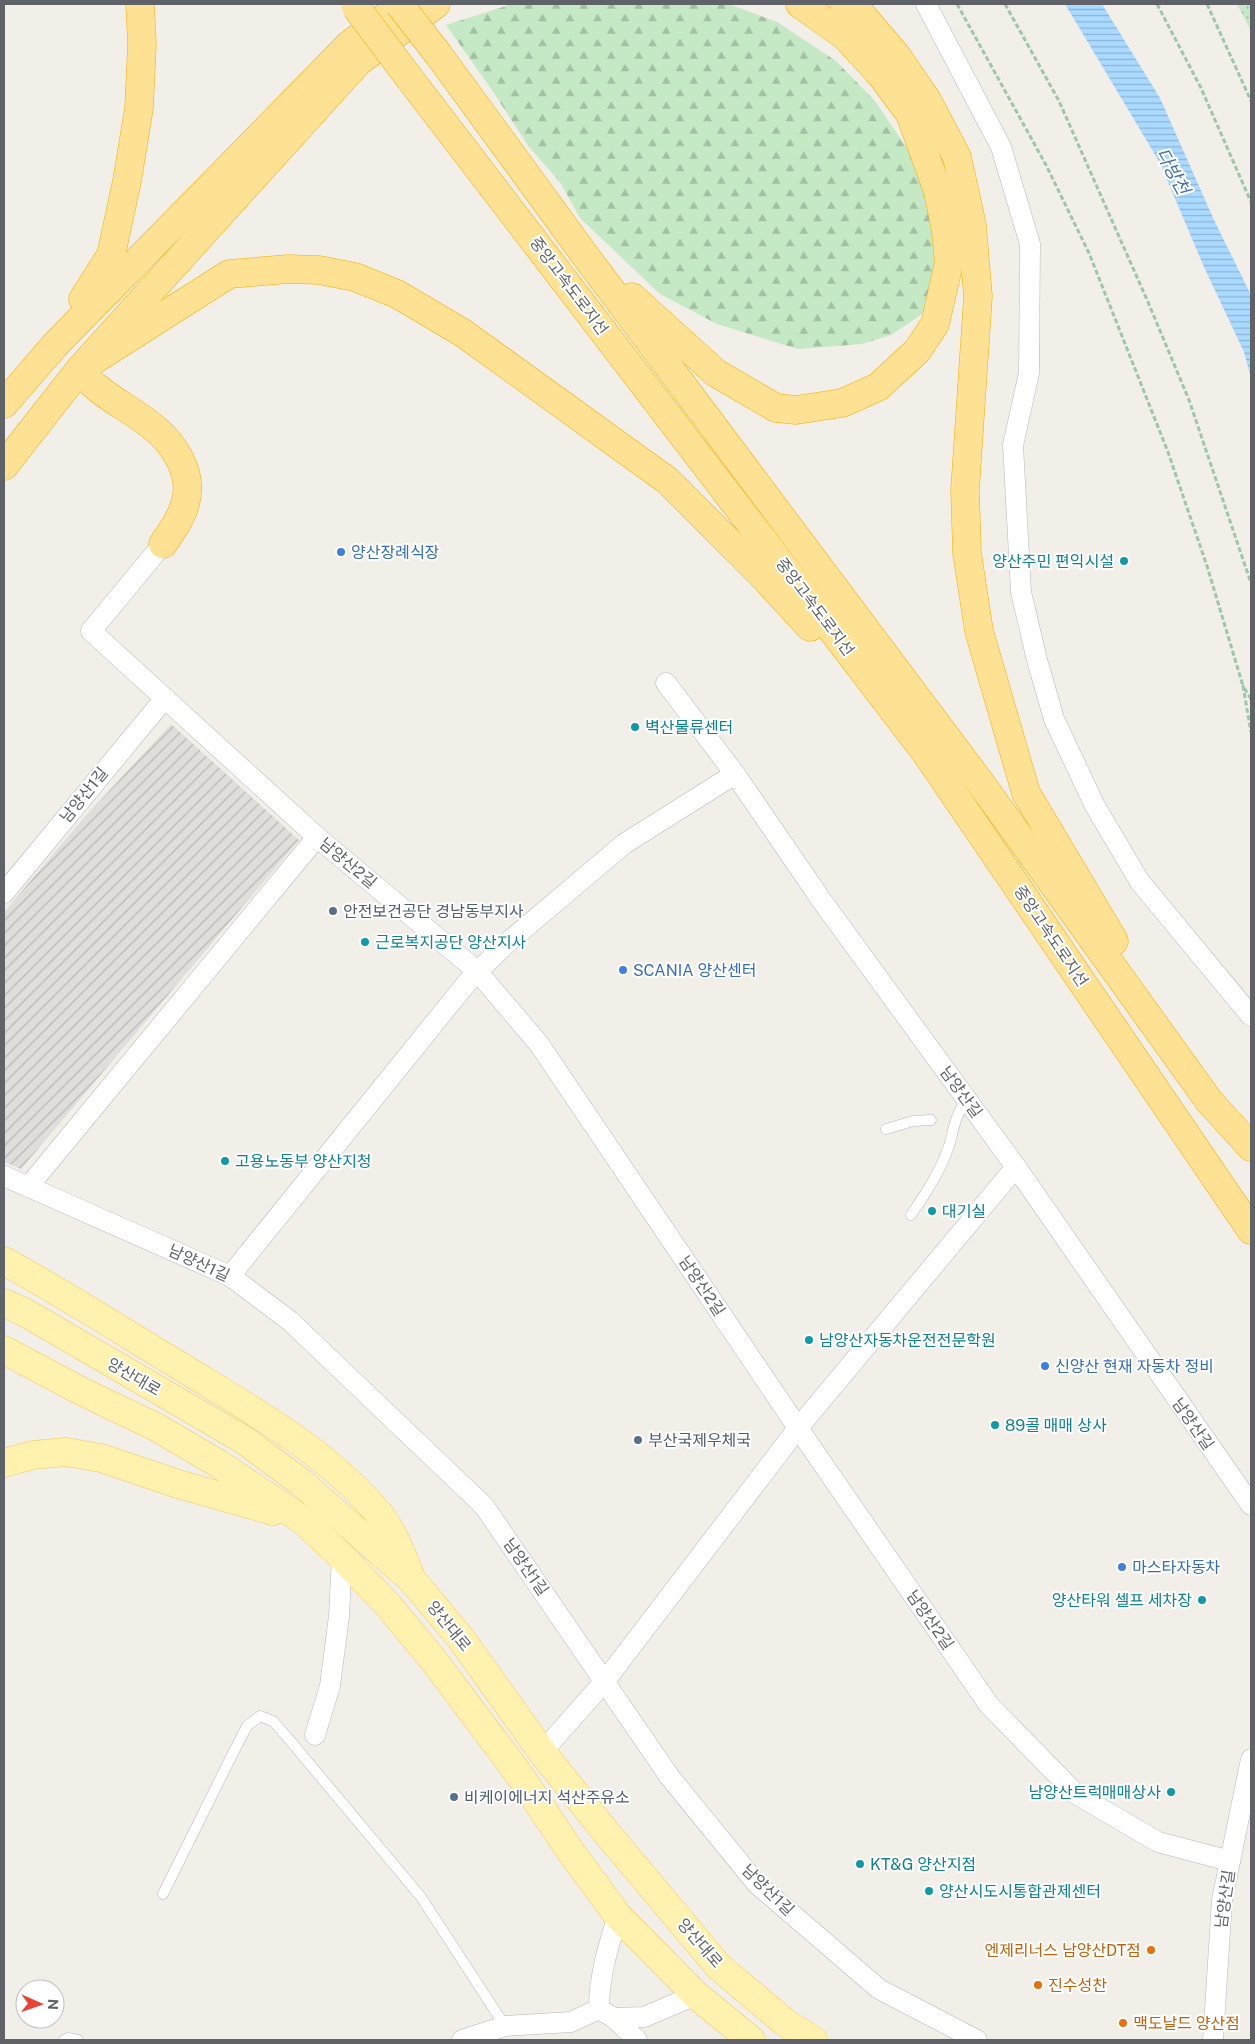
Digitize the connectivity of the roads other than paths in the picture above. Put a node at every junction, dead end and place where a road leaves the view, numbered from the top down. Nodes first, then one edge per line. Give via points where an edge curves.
1 (140, 4) edge
2 (401, 4) edge
3 (436, 4) edge
4 (800, 4) edge
5 (844, 4) edge
6 (926, 4) edge
7 (354, 6) edge
8 (588, 258) junction
9 (54, 346) junction
10 (80, 369) junction
11 (4, 404) edge
12 (4, 466) edge
13 (163, 544) joint
14 (666, 683) dead end
15 (165, 698) junction
16 (926, 752) junction
17 (735, 774) junction
18 (317, 837) junction
19 (4, 893) edge
20 (477, 972) junction
21 (1251, 1016) edge
22 (967, 1100) junction
23 (1209, 1101) junction
24 (931, 1120) dead end
25 (886, 1129) dead end
26 (1251, 1147) edge
27 (1016, 1167) junction
28 (4, 1176) edge
29 (28, 1187) junction
30 (911, 1215) dead end
31 (1251, 1230) edge
32 (4, 1262) edge
33 (230, 1276) junction
34 (4, 1303) edge
35 (4, 1350) edge
36 (798, 1428) junction
37 (4, 1462) edge
38 (1251, 1505) edge
39 (304, 1521) junction
40 (342, 1557) junction
41 (412, 1581) junction
42 (604, 1681) junction
43 (315, 1735) dead end
44 (542, 1752) junction
45 (1251, 1759) edge
46 (1230, 1861) junction
47 (163, 1894) dead end
48 (618, 1916) junction
49 (696, 1994) junction
50 (606, 2014) junction
51 (505, 2026) junction
52 (64, 2040) edge
53 (78, 2040) edge
54 (462, 2040) edge
55 (637, 2040) edge
56 (751, 2040) edge
57 (813, 2040) edge
58 (977, 2040) edge
59 (1213, 2040) edge

1 - 9 highway via 140,108 110,255
2 - 8 highway, 중앙고속도로지선, bridge
2 - 9 highway via 349,45
3 - 10 highway via 358,62
4 - 8 highway via 845,36 881,75 910,114 938,191 949,263 935,324 917,351 878,387 842,403 796,410 776,408 716,373
5 - 23 highway via 861,14 896,55 927,100 958,158 972,225 978,296 965,490 967,553 979,630 1026,793
6 - 21 street via 1001,147 1030,244 1029,373 1013,445 1021,592 1054,719 1095,806 1140,882
7 - 16 highway, 중앙고속도로지선, bridge
8 - 23 highway, 중앙고속도로지선 via 977,778
9 - 11 highway
10 - 12 highway
10 - 13 highway via 94,386 150,424 168,441 181,460 186,503
10 - 16 highway via 229,274 319,270 355,277 397,294 463,333 668,481 761,574
13 - 15 street, 남양산2길 via 90,632
14 - 17 street, 남양산길
15 - 18 street, 남양산2길
15 - 19 street, 남양산1길
16 - 31 highway, 중앙고속도로지선
17 - 20 street via 624,844
17 - 22 street, 남양산길 via 822,901
18 - 20 street, 남양산2길
18 - 29 street
20 - 33 street
20 - 36 street, 남양산2길 via 539,1044
22 - 27 street, 남양산길
22 - 30 lane via 958,1110 949,1147 935,1179
23 - 26 highway, 중앙고속도로지선
24 - 25 lane via 912,1121
27 - 36 street
27 - 38 street, 남양산길
28 - 29 street, 남양산1길
29 - 33 street, 남양산1길
32 - 41 main road via 53,1288 289,1432 380,1516 398,1545
33 - 42 street, 남양산1길 via 290,1320 484,1506
34 - 41 main road, 양산대로 via 244,1440 302,1483
35 - 39 main road, 양산대로 via 156,1427 219,1464
36 - 42 street
36 - 46 street, 남양산2길 via 989,1705 1076,1794 1158,1842
37 - 39 main road via 66,1452 101,1458
39 - 40 main road, 양산대로
40 - 43 street via 330,1686
40 - 48 main road, 양산대로 via 388,1605 435,1662
41 - 44 main road, 양산대로 via 462,1640
42 - 44 street
42 - 58 street, 남양산1길 via 669,1776 756,1884 879,1989
44 - 57 main road, 양산대로 via 719,1967 787,2024
45 - 46 street, 남양산길
46 - 59 street, 남양산길 via 1222,1900
47 - 51 lane via 247,1726 260,1716 273,1721 422,1897
48 - 49 main road, 양산대로
48 - 50 street via 599,1987
49 - 50 street via 644,2017
49 - 56 main road, 양산대로
50 - 51 street via 570,2022
50 - 55 street
51 - 54 street
52 - 53 lane

